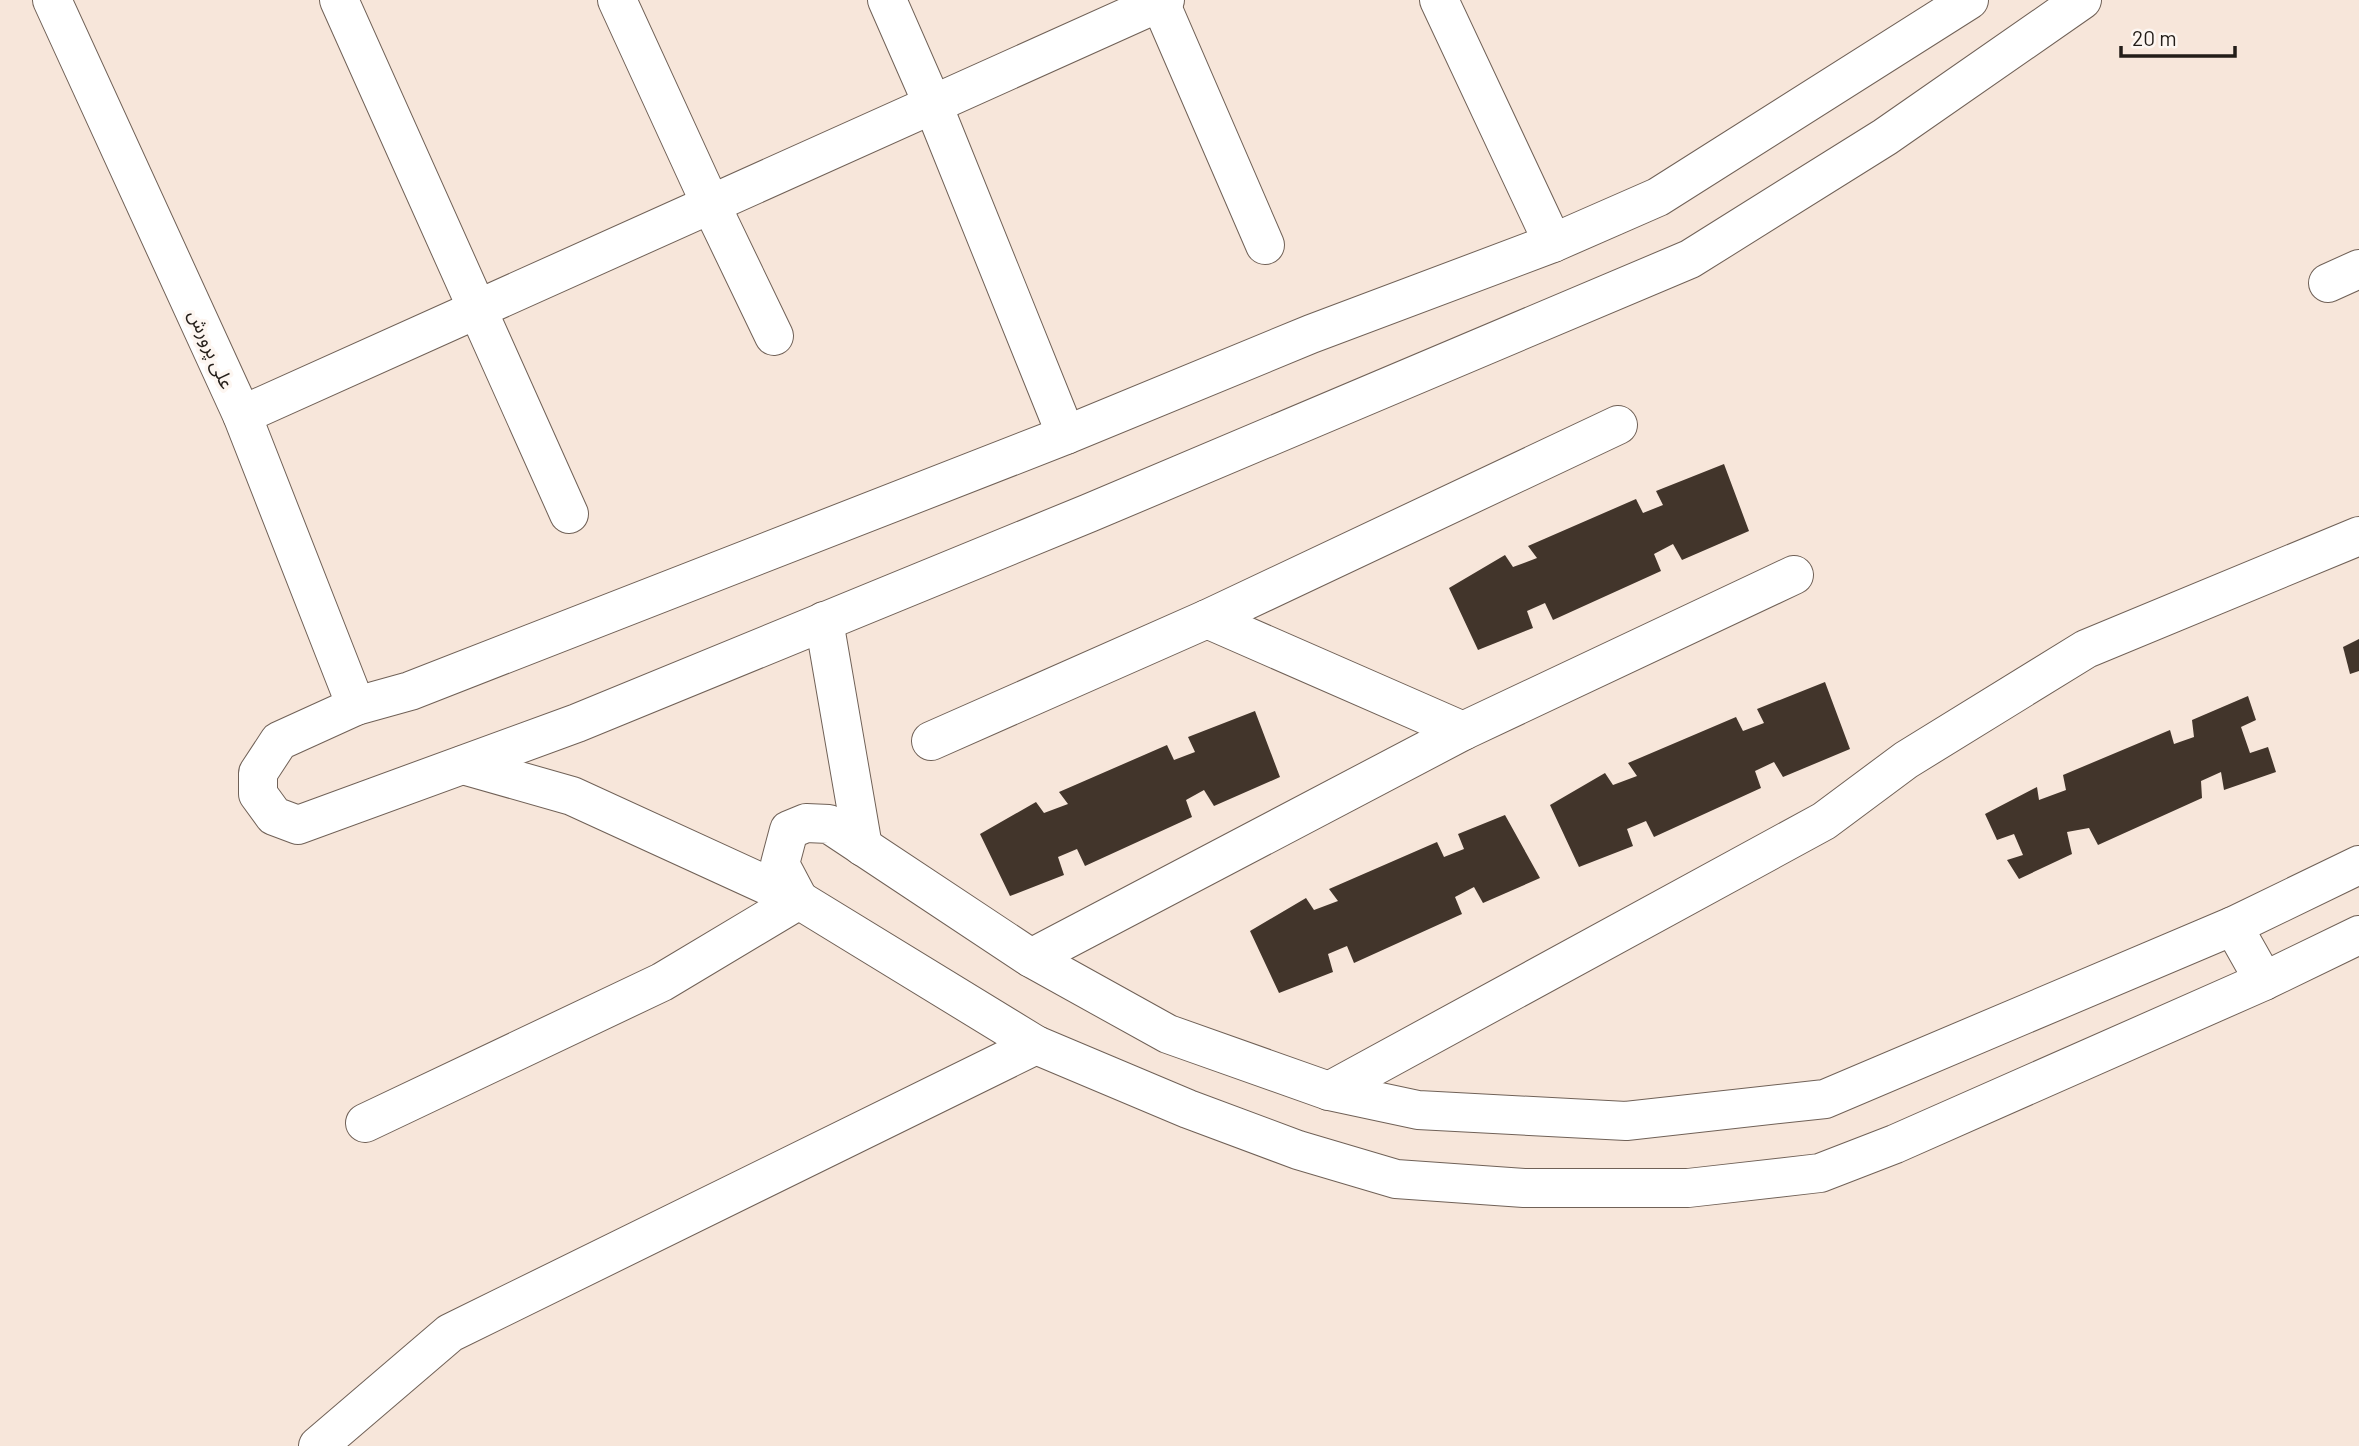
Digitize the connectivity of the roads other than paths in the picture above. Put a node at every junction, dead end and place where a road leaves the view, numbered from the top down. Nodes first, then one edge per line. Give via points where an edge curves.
1 (52, 0) edge
2 (339, 0) edge
3 (617, 0) edge
4 (887, 0) edge
5 (1439, 0) edge
6 (1969, 0) edge
7 (2082, 0) edge
8 (1161, 1) edge
9 (933, 105) junction
10 (711, 205) junction
11 (1553, 243) junction
12 (1265, 245) dead end
13 (477, 308) junction
14 (774, 336) dead end
15 (242, 415) junction
16 (1618, 425) dead end
17 (1066, 435) junction
18 (569, 514) dead end
19 (2359, 536) edge
20 (1794, 575) dead end
21 (1207, 618) junction
22 (824, 621) junction
23 (356, 706) junction
24 (1463, 731) junction
25 (931, 741) dead end
26 (463, 765) junction
27 (863, 847) junction
28 (2359, 865) edge
29 (799, 900) junction
30 (2233, 926) junction
31 (2359, 935) edge
32 (1031, 958) junction
33 (2264, 981) junction
34 (1036, 1045) junction
35 (1329, 1091) junction
36 (365, 1124) dead end
37 (318, 1446) edge

1 - 15 street, علی پرورش
2 - 13 street
3 - 10 street
4 - 9 street
5 - 11 street
6 - 11 street via 1658,197
7 - 22 street via 1885,137 1689,259
8 - 9 street
8 - 12 street
9 - 10 street
9 - 17 street
10 - 13 street
10 - 14 street
11 - 17 street via 1311,334
13 - 15 street
13 - 18 street
15 - 23 street, علی پرورش
16 - 21 street
17 - 23 street via 410,691
19 - 35 street via 2086,649 1906,760 1824,821
20 - 24 street
21 - 24 street
21 - 25 street
22 - 26 street via 578,723
22 - 27 street
23 - 26 street via 279,741 258,773 258,794 274,816 298,825
24 - 32 street
26 - 29 street via 572,796
27 - 29 street via 829,824 806,823 789,830 780,864
27 - 32 street
28 - 30 street
29 - 34 street
29 - 36 street via 662,982
30 - 33 street
30 - 35 street via 1825,1099 1626,1121 1418,1110
31 - 33 street
32 - 35 street via 1168,1034
33 - 34 street via 1821,1173 1688,1188 1524,1188 1396,1179 1298,1150
34 - 37 street via 450,1333

